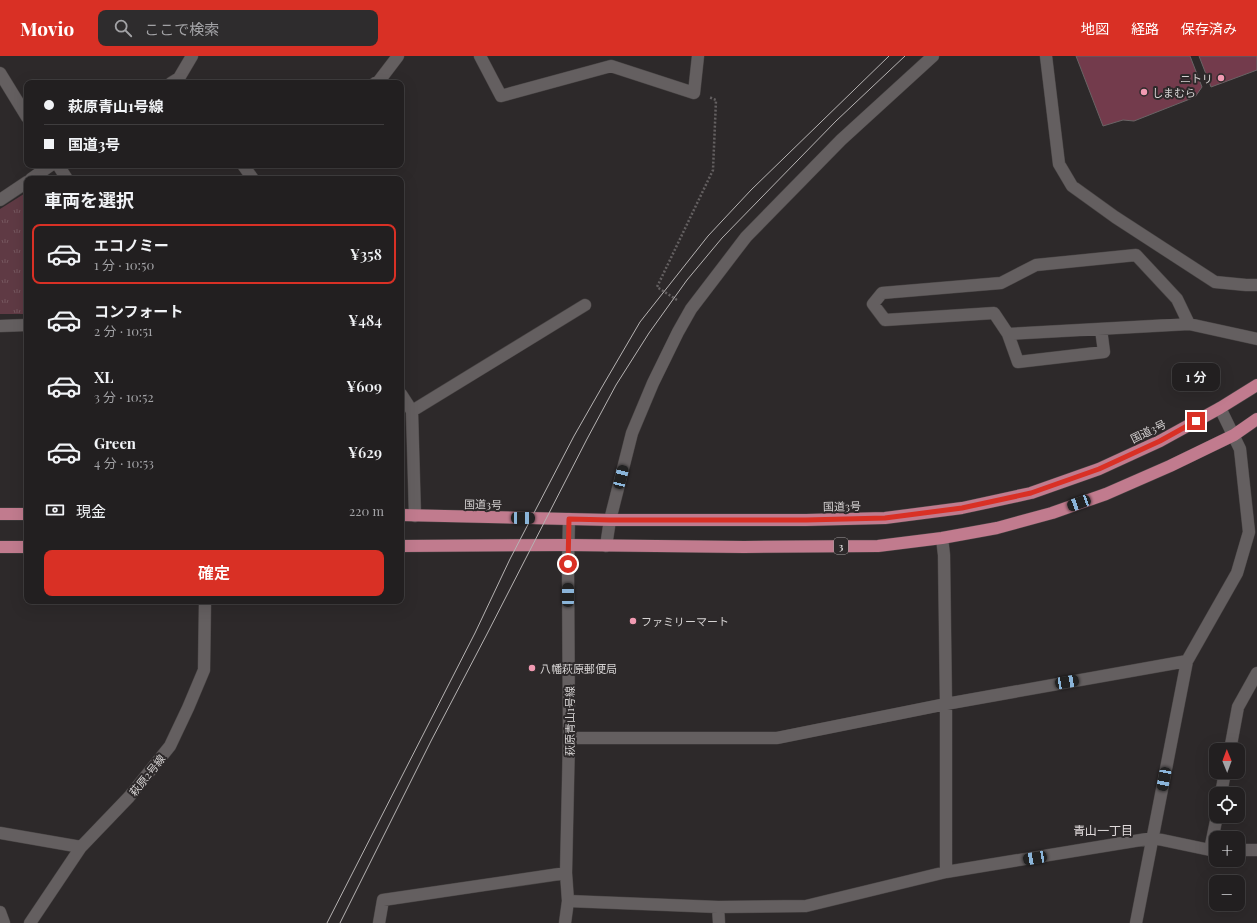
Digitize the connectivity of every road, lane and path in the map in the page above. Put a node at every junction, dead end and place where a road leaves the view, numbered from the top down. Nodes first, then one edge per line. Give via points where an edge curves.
1 (192, 56) edge
2 (398, 56) edge
3 (480, 56) edge
4 (698, 56) edge
5 (933, 56) edge
6 (1046, 56) edge
7 (0, 74) edge
8 (179, 80) edge
9 (380, 80) edge
10 (694, 93) junction
11 (24, 112) edge
12 (47, 168) edge
13 (35, 176) edge
14 (24, 184) edge
15 (0, 200) edge
16 (1257, 285) edge
17 (584, 306) dead end
18 (691, 309) junction
19 (1189, 324) junction
20 (24, 325) edge
21 (0, 326) edge
22 (1101, 329) junction
23 (1008, 334) junction
24 (1257, 339) edge
25 (1257, 385) edge
26 (404, 399) edge
27 (1220, 408) junction
28 (412, 411) junction
29 (1257, 419) edge
30 (1234, 435) junction
31 (0, 514) edge
32 (24, 514) edge
33 (404, 515) edge
34 (415, 516) junction
35 (569, 519) junction
36 (610, 520) junction
37 (1253, 532) edge
38 (942, 538) junction
39 (568, 545) junction
40 (404, 546) edge
41 (606, 546) junction
42 (0, 547) edge
43 (24, 547) edge
44 (205, 604) edge
45 (1187, 661) junction
46 (1257, 673) edge
47 (946, 704) junction
48 (569, 738) junction
49 (1231, 743) edge
50 (0, 833) edge
51 (1153, 838) junction
52 (82, 847) junction
53 (1209, 849) edge
54 (1245, 850) edge
55 (1257, 850) edge
56 (946, 872) junction
57 (566, 873) junction
58 (568, 901) junction
59 (718, 907) junction
60 (0, 912) edge
61 (4, 923) edge
62 (30, 923) edge
63 (379, 923) edge
64 (565, 923) edge
65 (719, 923) edge
66 (1136, 923) edge

1 - 8 street
2 - 9 street
3 - 10 street via 501,96 612,66
4 - 10 street
5 - 18 street via 842,140 746,237
6 - 16 street via 1059,164 1072,186 1215,282
7 - 11 street
10 - 18 path via 716,100 713,170 657,287
12 - 13 street
14 - 15 street
17 - 28 street
18 - 36 street via 653,383 632,433
19 - 22 street
19 - 23 street via 1177,299 1136,255 1036,266 1001,283 882,293 874,304 885,320 994,312
19 - 24 street
20 - 21 street
22 - 23 street
22 - 23 street via 1104,352 1018,362
25 - 27 highway, 国道3号
26 - 28 street
27 - 30 street
27 - 36 highway, 国道3号 via 1160,441 1099,469 1031,493 962,508 885,518
28 - 34 street
29 - 30 highway, 3
30 - 37 street via 1240,449
30 - 38 highway, 3 via 1106,494 1052,513 997,528
31 - 32 highway
33 - 34 highway, 国道3号
34 - 35 highway, 国道3号
35 - 36 highway, 国道3号
35 - 39 street, 萩原青山1号線
36 - 41 street
37 - 45 street via 1237,573
38 - 41 highway, 3 via 878,546
38 - 47 street
39 - 40 highway, 3
39 - 41 highway, 3
39 - 48 street, 萩原青山1号線
42 - 43 highway
44 - 52 street, 萩原2号線 via 204,670 170,746 129,797
45 - 47 street
45 - 51 street
46 - 49 street via 1238,707
47 - 48 street via 777,738
47 - 56 street
48 - 57 street, 萩原青山1号線
50 - 52 street
51 - 53 street
51 - 56 street
51 - 66 street
52 - 62 street, 萩原2号線
54 - 55 street
56 - 59 street via 806,906
57 - 58 street, 萩原青山1号線
57 - 63 street via 383,900
58 - 59 street
58 - 64 street, 萩原青山1号線
59 - 65 street
60 - 61 street

